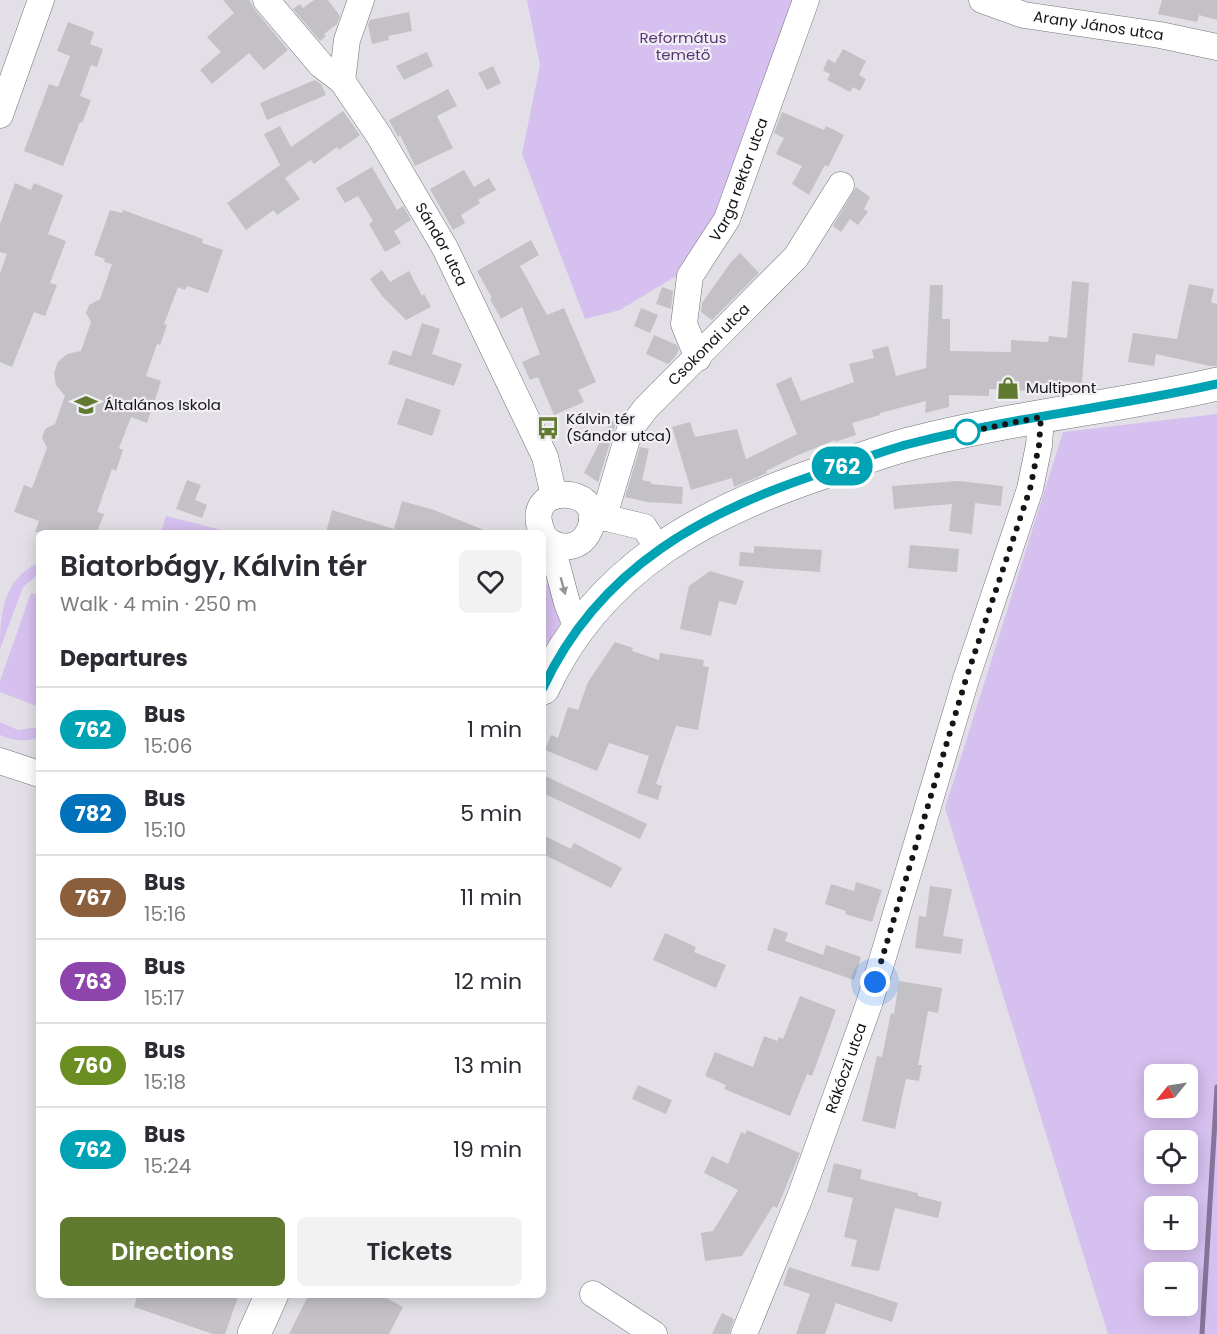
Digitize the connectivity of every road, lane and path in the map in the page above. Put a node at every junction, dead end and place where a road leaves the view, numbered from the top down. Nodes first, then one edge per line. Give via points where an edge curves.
1 (41, 0) edge
2 (266, 0) edge
3 (361, 0) edge
4 (806, 0) edge
5 (982, 0) edge
6 (1217, 47) edge
7 (342, 81) junction
8 (0, 115) edge
9 (841, 185) dead end
10 (698, 358) junction
11 (1217, 384) edge
12 (1041, 417) junction
13 (554, 496) junction
14 (599, 518) junction
15 (542, 530) edge
16 (546, 537) edge
17 (546, 540) edge
18 (659, 550) junction
19 (578, 630) junction
20 (546, 682) edge
21 (0, 760) edge
22 (36, 773) edge
23 (593, 1294) dead end
24 (270, 1298) edge
25 (254, 1334) edge
26 (654, 1334) edge
27 (744, 1334) edge

1 - 8 street
2 - 7 street, Sándor utca via 321,65
3 - 7 street via 347,40
4 - 10 street, Varga rektor utca via 726,219 690,276 684,324
5 - 6 street, Arany János utca via 1024,15
7 - 13 street, Sándor utca via 445,248 545,457
9 - 10 street, Csokonai utca via 796,256
10 - 14 street, Csokonai utca via 630,429 607,506
11 - 12 main road
12 - 18 main road via 913,443 783,485 690,529
12 - 27 street, Rákóczi utca via 1030,489 966,679 869,1004 800,1197
13 - 14 street via 579,497
13 - 15 street via 539,514
14 - 16 street via 582,541 567,547
14 - 18 street via 644,527
17 -> 19 street
18 - 19 main road via 617,583
19 - 20 main road
21 - 22 street
23 - 26 street
24 - 25 main road

